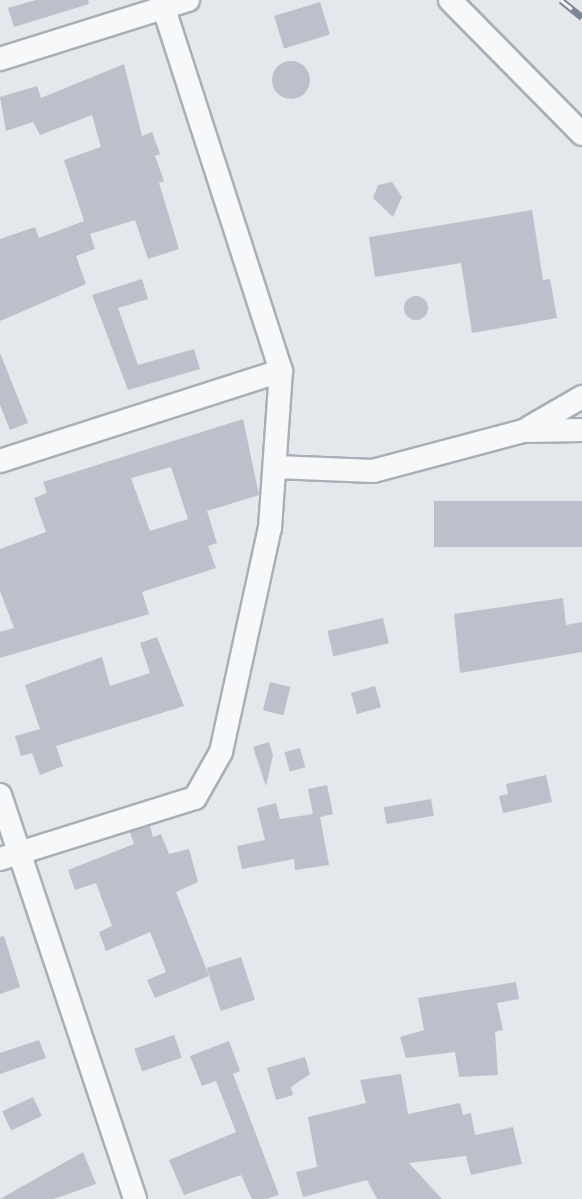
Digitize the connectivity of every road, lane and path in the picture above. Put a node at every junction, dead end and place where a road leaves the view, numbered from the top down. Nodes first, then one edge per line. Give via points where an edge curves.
1 (188, 0) edge
2 (450, 0) edge
3 (163, 3) edge
4 (0, 59) edge
5 (582, 134) edge
6 (281, 371) junction
7 (582, 397) edge
8 (582, 430) edge
9 (523, 431) junction
10 (0, 461) edge
11 (276, 467) junction
12 (0, 795) edge
13 (10, 856) edge
14 (135, 1199) edge

1 - 3 street
2 - 5 street
3 - 4 street
3 - 6 street
6 - 10 street
6 - 11 street
7 - 9 street
8 - 9 street
9 - 11 street via 373,471
11 - 13 street via 270,528 221,752 211,778 195,798
12 - 13 street
13 - 14 street

